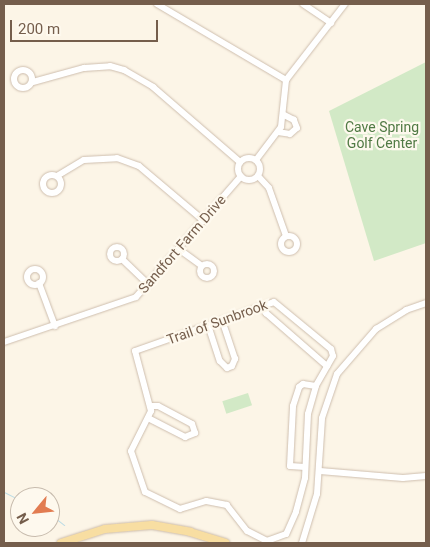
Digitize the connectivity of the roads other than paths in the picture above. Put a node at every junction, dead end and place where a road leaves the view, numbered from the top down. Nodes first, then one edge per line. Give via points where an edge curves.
1 (157, 4) edge
2 (303, 4) edge
3 (345, 4) edge
4 (331, 23) junction
5 (286, 80) junction
6 (32, 82) dead end
7 (284, 115) junction
8 (278, 132) junction
9 (256, 160) junction
10 (240, 162) junction
11 (57, 176) dead end
12 (241, 176) junction
13 (258, 176) junction
14 (204, 220) junction
15 (286, 236) dead end
16 (180, 250) junction
17 (122, 259) dead end
18 (202, 266) dead end
19 (39, 283) dead end
20 (149, 285) junction
21 (426, 303) edge
22 (263, 306) junction
23 (222, 320) junction
24 (208, 325) junction
25 (56, 326) junction
26 (4, 342) edge
27 (327, 366) junction
28 (316, 386) junction
29 (150, 406) junction
30 (148, 418) junction
31 (305, 467) junction
32 (320, 471) junction
33 (426, 476) edge
34 (301, 542) edge
35 (61, 543) edge
36 (225, 543) edge

1 - 5 street
2 - 4 street
3 - 4 street
4 - 5 street
5 - 7 street
6 - 10 street via 84,68 110,66 124,70 153,87
7 - 8 street
7 - 8 street via 294,120 297,128 290,134
8 - 9 street
9 - 10 street via 250,157
9 - 13 street via 261,169
10 - 12 street via 238,171
11 - 14 street via 84,160 117,158 139,166
12 - 13 street via 250,180
12 - 14 street, Sandfort Farm Drive
13 - 15 street via 269,188
14 - 16 street, Sandfort Farm Drive
16 - 18 street
16 - 20 street, Sandfort Farm Drive
17 - 20 street
19 - 25 street
20 - 25 street, Sandfort Farm Drive via 124,303
21 - 32 street via 406,310 376,328 337,374 322,418
22 - 23 street, Trail of Sunbrook
22 - 27 street via 266,313
22 - 27 street, Trail of Sunbrook via 280,303 331,349 332,356
23 - 24 street, Trail of Sunbrook
23 - 24 street via 235,358 232,366 227,368 220,361
24 - 29 street, Trail of Sunbrook via 135,351 134,358
25 - 26 street, Sandfort Farm Drive
27 - 28 street, Trail of Sunbrook
28 - 31 street, Trail of Sunbrook via 306,425
28 - 31 street via 303,384 299,387 293,406 290,466
29 - 30 street, Trail of Sunbrook
29 - 30 street via 158,406 192,424 195,433 185,437
30 - 31 street, Trail of Sunbrook via 131,451 145,492 180,509 206,501 226,505 247,531 264,540 286,534 296,512
32 - 33 street via 403,478
32 - 34 street via 313,513
35 - 36 main road via 105,529 152,525

